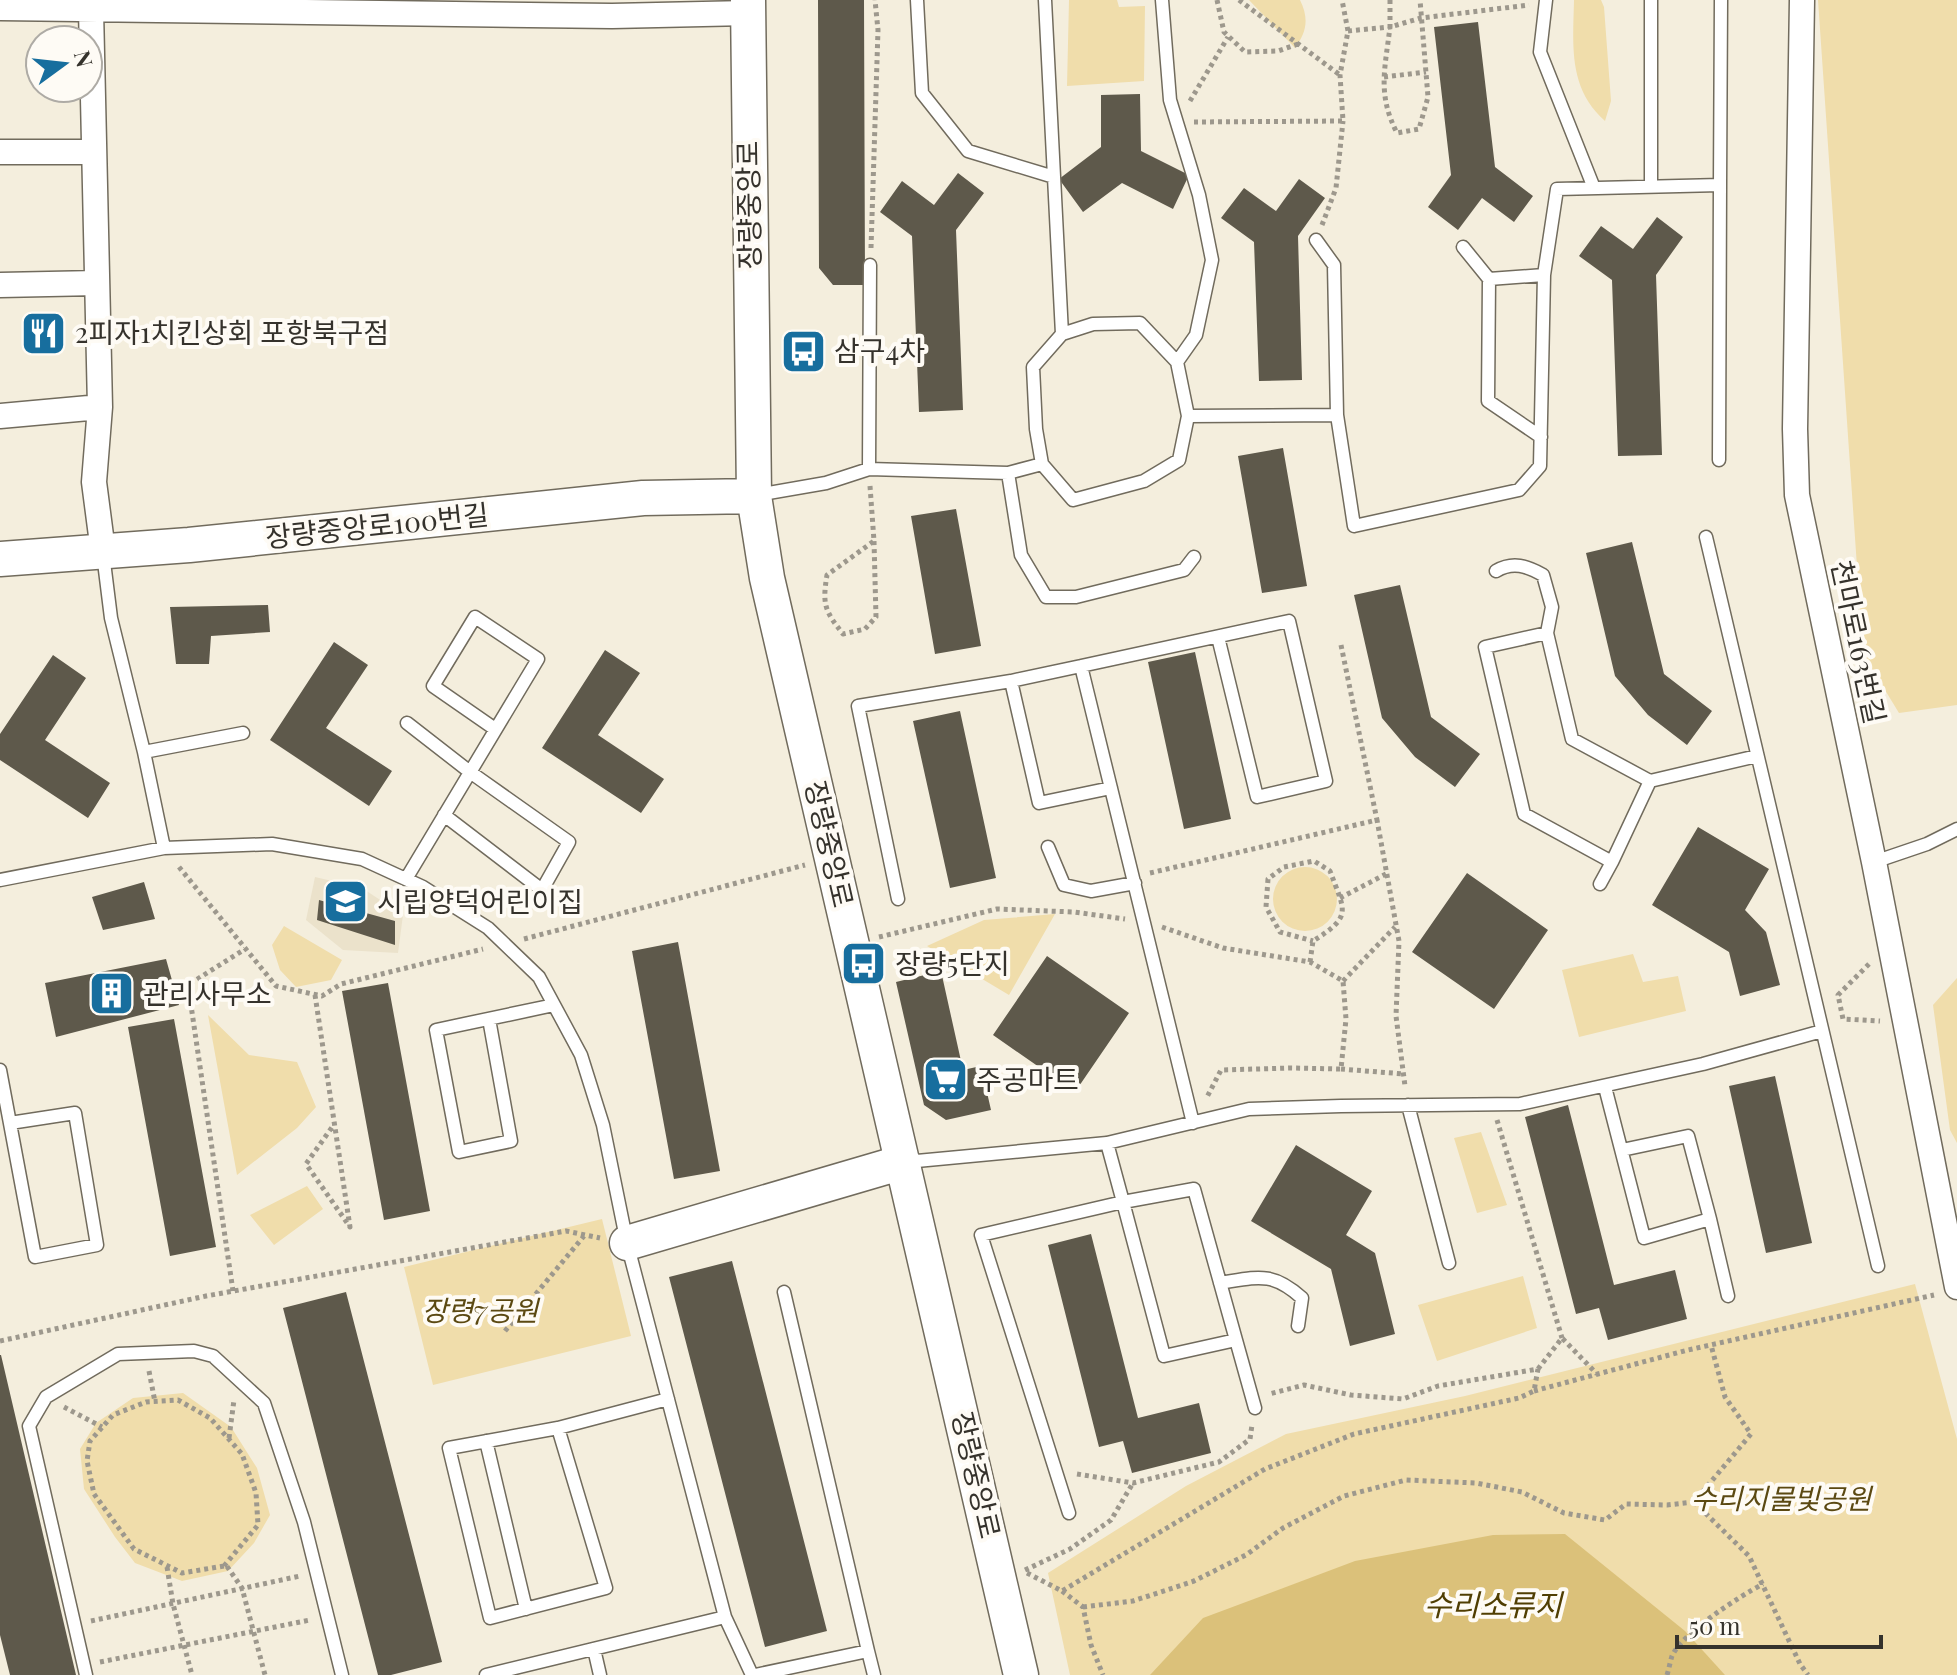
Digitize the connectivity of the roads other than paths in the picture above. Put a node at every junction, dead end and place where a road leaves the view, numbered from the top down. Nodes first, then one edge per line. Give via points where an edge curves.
1 (917, 0) edge
2 (1045, 0) edge
3 (1162, 0) edge
4 (1651, 0) edge
5 (1721, 0) edge
6 (1802, 0) edge
7 (1546, 1) edge
8 (273, 6) edge
9 (448, 7) edge
10 (748, 7) edge
11 (0, 8) edge
12 (612, 8) edge
13 (91, 10) junction
14 (0, 152) edge
15 (94, 152) junction
16 (1054, 177) junction
17 (1720, 185) junction
18 (1651, 187) junction
19 (1594, 188) junction
20 (1316, 240) road end
21 (1463, 247) dead end
22 (870, 265) road end
23 (1544, 275) junction
24 (1489, 279) junction
25 (97, 283) junction
26 (0, 285) edge
27 (1062, 334) junction
28 (1177, 362) junction
29 (100, 407) junction
30 (1337, 415) junction
31 (0, 416) edge
32 (1188, 416) junction
33 (1541, 437) junction
34 (1719, 460) dead end
35 (1042, 464) junction
36 (869, 469) junction
37 (1008, 473) junction
38 (754, 496) junction
39 (1706, 537) dead end
40 (103, 551) junction
41 (1194, 557) dead end
42 (0, 559) edge
43 (1496, 571) dead end
44 (1547, 633) junction
45 (1218, 637) junction
46 (1081, 666) junction
47 (1011, 681) junction
48 (407, 723) dead end
49 (495, 729) junction
50 (243, 733) dead end
51 (144, 752) junction
52 (1757, 756) junction
53 (470, 772) junction
54 (1650, 781) junction
55 (1111, 788) junction
56 (444, 815) junction
57 (1957, 829) edge
58 (1048, 847) dead end
59 (164, 848) junction
60 (1612, 862) junction
61 (1874, 862) junction
62 (406, 879) junction
63 (0, 880) edge
64 (1134, 880) junction
65 (1600, 884) dead end
66 (898, 899) dead end
67 (554, 1005) junction
68 (489, 1019) junction
69 (1822, 1031) junction
70 (0, 1070) edge
71 (1605, 1087) junction
72 (1408, 1105) junction
73 (10, 1123) junction
74 (1193, 1123) junction
75 (1107, 1143) junction
76 (1622, 1150) junction
77 (903, 1162) junction
78 (1123, 1202) junction
79 (1710, 1219) junction
80 (627, 1243) junction
81 (1449, 1263) dead end
82 (1878, 1266) dead end
83 (1220, 1283) junction
84 (1949, 1290) edge
85 (784, 1292) dead end
86 (1728, 1296) dead end
87 (1298, 1326) dead end
88 (1236, 1340) junction
89 (668, 1399) junction
90 (1254, 1403) road end
91 (558, 1428) junction
92 (486, 1441) junction
93 (1069, 1513) dead end
94 (526, 1609) junction
95 (725, 1617) junction
96 (594, 1649) junction
97 (868, 1651) junction
98 (85, 1670) edge
99 (342, 1675) edge
100 (486, 1675) edge
101 (600, 1675) edge
102 (753, 1675) edge
103 (874, 1675) edge
104 (1021, 1675) edge

1 - 16 lane via 922,93 968,151
2 - 16 lane
3 - 28 lane via 1170,100 1212,260 1196,335
4 - 18 lane
5 - 17 lane
6 - 61 street, 천마로163번길 via 1797,495
7 - 19 lane via 1540,52
8 - 9 street
8 - 13 street
9 - 12 street
10 - 12 street
10 - 38 street, 장량중앙로
11 - 13 street
13 - 15 street
14 - 15 street
15 - 25 street
16 - 27 lane
17 - 18 lane
17 - 34 lane
18 - 19 lane
19 - 23 lane via 1557,189
20 - 30 lane via 1334,265
21 - 24 lane
22 - 36 lane
23 - 24 lane
23 - 33 lane
24 - 33 lane via 1488,401
25 - 26 street
25 - 29 street
27 - 28 lane via 1093,324 1140,323
27 - 35 lane via 1033,367
28 - 32 lane
29 - 31 street
29 - 40 street via 94,482
30 - 32 lane
30 - 33 lane via 1354,526 1519,490 1540,466
32 - 35 lane via 1179,460 1144,481 1073,500
35 - 37 lane
36 - 37 lane
36 - 38 lane
37 - 41 lane via 1021,555 1046,597 1076,597 1184,570
38 - 40 street, 장량중앙로100번길 via 643,498
38 - 77 street, 장량중앙로 via 767,578
39 - 52 lane
40 - 42 street, 장량중앙로100번길
40 - 51 lane via 111,618
43 - 44 lane via 1527,565 1543,575 1552,607
44 - 54 lane via 1572,739
44 - 60 lane via 1485,647 1524,814
45 - 45 lane via 1289,621 1326,781 1257,797
45 - 46 lane
46 - 47 lane
46 - 55 lane
47 - 55 lane via 1039,803
47 - 66 lane via 858,706
48 - 53 lane
49 - 49 lane via 433,686 475,617 538,659
49 - 53 lane
50 - 51 lane
51 - 59 lane
52 - 54 lane
52 - 69 lane
53 - 56 lane
53 - 56 lane via 569,842 542,890
54 - 60 lane
55 - 64 lane
56 - 62 lane
57 - 61 lane
58 - 64 lane via 1064,885 1091,891
59 - 62 lane via 272,844 362,859
59 - 63 lane
60 - 65 lane
61 - 84 street, 천마로163번길
62 - 67 lane via 488,928 539,977
64 - 74 lane
67 - 68 lane
67 - 80 lane via 581,1055 603,1125
68 - 68 lane via 436,1030 459,1152 511,1141
69 - 71 lane
69 - 82 lane
70 - 73 lane
71 - 72 lane via 1520,1104
71 - 76 lane
72 - 74 lane via 1249,1109
72 - 81 lane
73 - 73 lane via 35,1257 97,1245 75,1113
74 - 75 lane
75 - 77 lane
75 - 78 lane
76 - 79 lane via 1688,1136
76 - 79 lane via 1644,1238
77 - 80 street
77 - 104 street, 장량중앙로
78 - 83 lane via 1194,1189
78 - 88 lane via 1164,1356
78 - 93 lane via 981,1235
79 - 86 lane
80 - 89 lane
83 - 87 lane via 1258,1277 1284,1282 1302,1298
83 - 88 lane
85 - 97 lane
88 - 90 lane
89 - 91 lane
89 - 95 lane
91 - 92 lane
91 - 94 lane via 606,1588
92 - 94 lane
92 - 94 lane via 449,1448 452,1463 490,1618
95 - 96 lane
95 - 102 lane
96 - 100 lane
96 - 101 lane
97 - 102 lane
97 - 103 lane
98 - 99 lane via 29,1426 46,1397 118,1354 194,1351 213,1356 264,1403 304,1522

